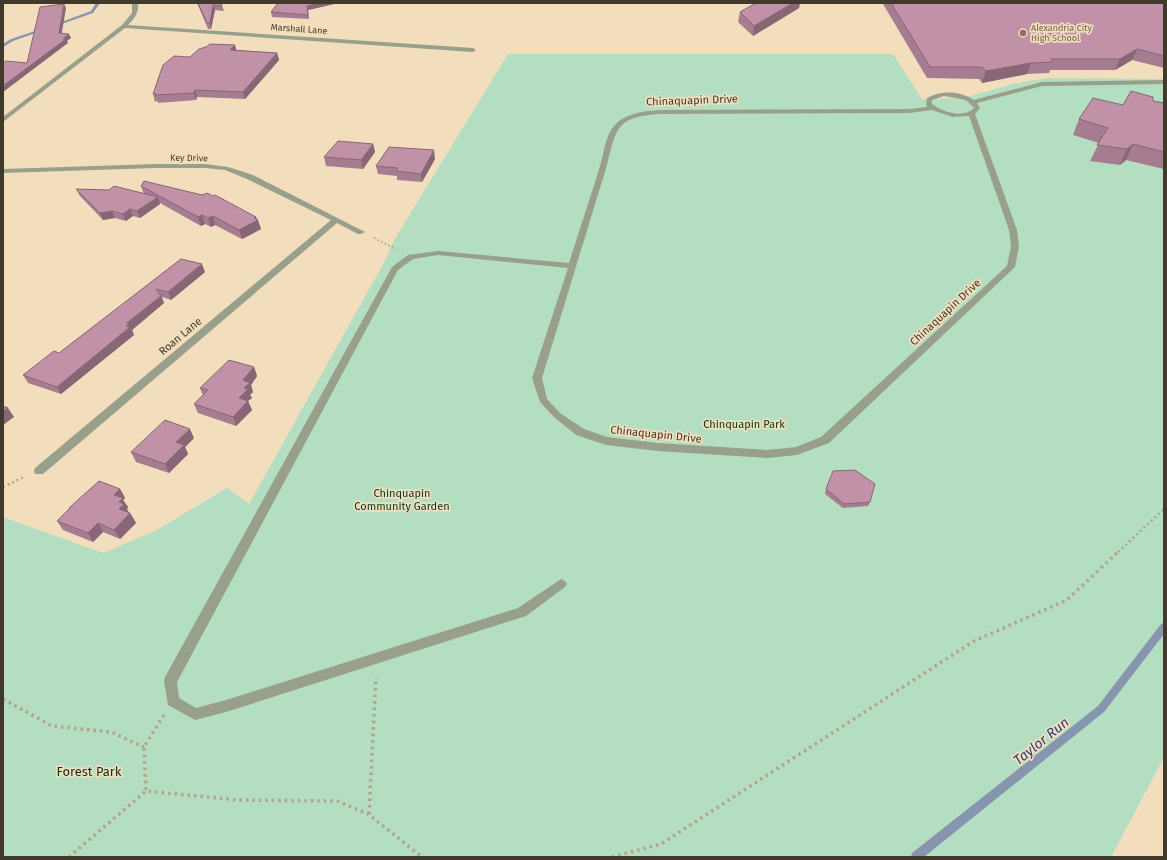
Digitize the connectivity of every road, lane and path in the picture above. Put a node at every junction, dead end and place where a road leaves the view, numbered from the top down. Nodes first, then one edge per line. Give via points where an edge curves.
1 (135, 3) edge
2 (124, 26) junction
3 (473, 50) dead end
4 (1164, 82) edge
5 (973, 102) junction
6 (933, 108) junction
7 (971, 113) junction
8 (3, 120) edge
9 (3, 171) edge
10 (336, 220) junction
11 (362, 232) joint
12 (410, 257) junction
13 (572, 266) junction
14 (39, 471) joint
15 (3, 487) edge
16 (1164, 509) edge
17 (561, 584) dead end
18 (376, 658) junction
19 (3, 699) edge
20 (173, 701) junction
21 (144, 746) junction
22 (146, 791) junction
23 (368, 814) junction
24 (69, 857) edge
25 (422, 857) edge
26 (612, 857) edge

1 - 2 street via 134,16
2 - 3 street, Marshall Lane
2 - 8 street
4 - 5 street via 1042,84
5 - 6 street via 960,96 937,95 927,102
5 - 7 street via 977,108
6 - 7 street, Chinaquapin Drive via 951,114
6 - 13 street, Chinaquapin Drive via 910,111 674,111 635,115 621,123 613,132
7 - 13 street, Chinaquapin Drive via 1013,230 1015,246 1011,267 825,440 797,451 767,454 606,441 580,432 557,415 543,400 537,378
9 - 10 street, Key Drive via 156,166 226,168 250,177
10 - 11 street, Key Drive
10 - 14 street, Roan Lane
11 - 12 path
12 - 13 street via 438,253
12 - 20 street via 395,269 170,681
14 - 15 path
16 - 26 path via 1067,600 974,641 661,844
17 - 18 street via 522,612
18 - 20 street via 195,714
18 - 23 path via 373,758
19 - 21 path via 52,726 111,732
20 - 21 path
21 - 22 path
22 - 23 path via 239,800 337,801
22 - 24 path
23 - 25 path

